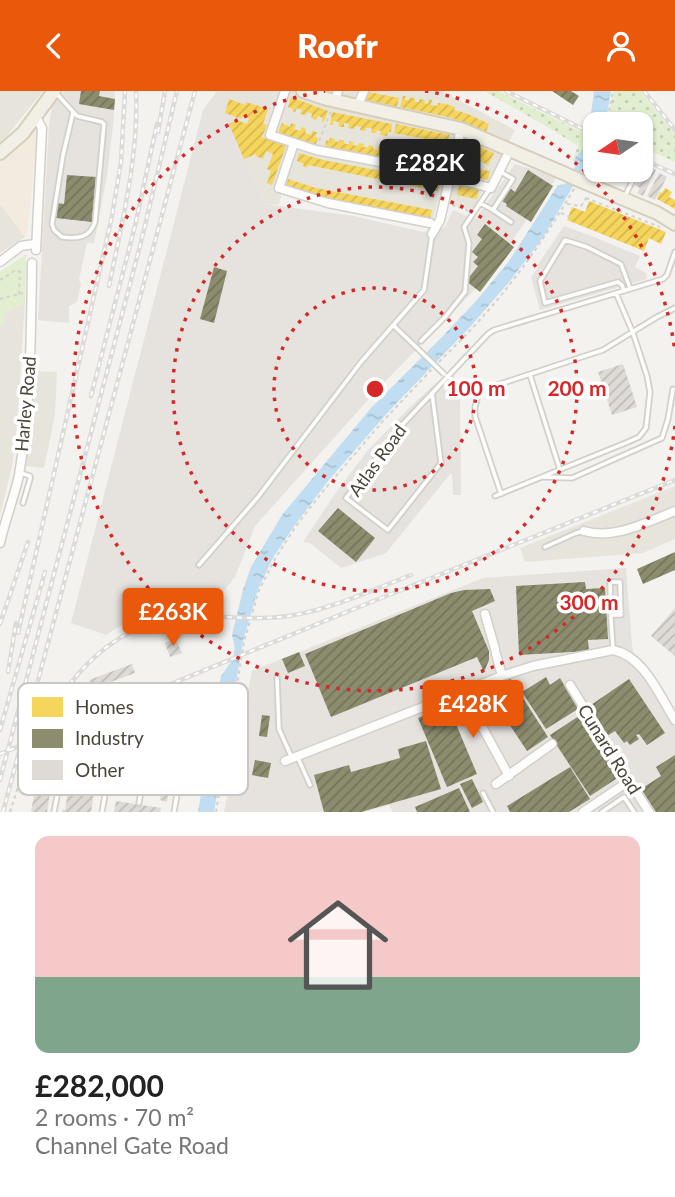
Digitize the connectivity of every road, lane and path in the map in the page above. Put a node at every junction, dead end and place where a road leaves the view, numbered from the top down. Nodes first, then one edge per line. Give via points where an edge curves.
1 (54, 91) edge
2 (285, 91) edge
3 (303, 91) edge
4 (364, 91) edge
5 (613, 91) edge
6 (319, 93) edge
7 (335, 101) edge
8 (357, 107) junction
9 (609, 112) edge
10 (73, 113) junction
11 (36, 117) junction
12 (461, 129) junction
13 (294, 143) junction
14 (316, 150) junction
15 (510, 150) junction
16 (0, 153) edge
17 (499, 171) junction
18 (440, 173) dead end
19 (583, 173) edge
20 (581, 178) junction
21 (456, 179) dead end
22 (632, 182) edge
23 (491, 188) junction
24 (625, 198) junction
25 (444, 202) junction
26 (480, 203) junction
27 (565, 204) junction
28 (493, 210) junction
29 (474, 212) junction
30 (560, 212) junction
31 (572, 218) dead end
32 (511, 222) dead end
33 (430, 223) dead end
34 (670, 226) edge
35 (432, 234) joint
36 (675, 252) edge
37 (0, 262) edge
38 (32, 263) dead end
39 (0, 280) edge
40 (630, 288) junction
41 (624, 291) junction
42 (26, 292) dead end
43 (616, 293) junction
44 (19, 294) junction
45 (0, 298) edge
46 (675, 308) edge
47 (393, 325) junction
48 (633, 333) junction
49 (421, 341) dead end
50 (530, 374) junction
51 (446, 375) junction
52 (673, 389) dead end
53 (479, 391) junction
54 (432, 393) junction
55 (560, 470) junction
56 (19, 473) junction
57 (541, 477) junction
58 (501, 494) junction
59 (495, 496) dead end
60 (23, 503) dead end
61 (675, 511) edge
62 (584, 531) joint
63 (1, 537) edge
64 (545, 547) dead end
65 (199, 565) dead end
66 (485, 614) dead end
67 (611, 615) junction
68 (613, 650) junction
69 (502, 675) junction
70 (277, 678) dead end
71 (237, 683) edge
72 (570, 685) dead end
73 (462, 690) junction
74 (675, 720) edge
75 (552, 744) dead end
76 (291, 758) junction
77 (509, 776) junction
78 (629, 781) junction
79 (496, 784) dead end
80 (310, 785) dead end
81 (18, 788) edge
82 (483, 793) dead end
83 (141, 795) edge
84 (139, 803) dead end
85 (10, 812) edge
86 (493, 812) edge
87 (583, 812) edge
88 (602, 812) edge
89 (634, 812) edge
90 (649, 812) edge

1 - 10 lane
1 - 11 main road
2 - 13 street via 275,109 270,135
3 - 6 main road
4 - 8 street
5 - 9 path
6 - 7 main road
7 - 8 main road
7 - 14 path
8 - 12 main road
10 - 10 lane via 52,225 69,239 89,233 95,222 105,128 102,122
11 - 16 main road
11 - 37 street via 42,128 35,247 20,246
12 - 15 main road
12 - 25 street
13 - 14 street
13 - 33 street via 279,188 328,203
14 - 18 street
15 - 17 street
15 - 20 main road, bridge
17 - 23 street
17 - 28 lane via 513,179
19 - 20 path
20 - 24 main road
20 - 27 path
21 - 23 street
22 - 24 lane
23 - 26 lane
24 - 34 main road via 657,213
25 - 29 path
25 - 35 street
26 - 28 lane
26 - 29 lane
27 - 30 path
27 - 34 path via 581,206 587,197
28 - 32 lane
29 - 49 lane via 464,227 469,243 465,292
30 - 31 path
30 - 71 path via 499,298 405,396 296,526 260,590
35 - 47 lane via 424,291
36 - 40 lane, Atlas Road via 663,279
38 - 56 street, Harley Road via 26,427
39 - 44 path via 19,270
40 - 41 lane, Atlas Road
40 - 41 lane via 621,264 565,240 540,281 545,303 618,282
41 - 43 lane, Atlas Road
42 - 44 path
43 - 48 lane
43 - 51 lane, Atlas Road via 494,330
44 - 45 path
46 - 48 lane
47 - 51 lane, bridge
47 - 65 lane
48 - 50 lane via 603,350
48 - 55 lane via 650,392 646,428 639,437
50 - 53 lane
50 - 55 lane
51 - 53 lane
51 - 54 lane, Atlas Road
52 - 57 lane via 662,438 572,478
53 - 58 lane via 475,416
54 - 54 lane, Atlas Road via 441,463 388,530 346,498
55 - 57 lane
56 - 60 lane via 30,476
56 - 63 street, Harley Road
57 - 58 lane
58 - 59 lane
61 - 62 street via 621,531
62 - 64 lane
66 - 69 street
67 - 67 lane via 610,582 620,582 621,615
67 - 68 lane
68 - 69 street
68 - 74 street via 641,666
69 - 73 street
70 - 76 lane via 279,729
72 - 78 street, Cunard Road
73 - 76 street
73 - 77 street
75 - 77 street
76 - 80 lane
77 - 79 street
78 - 87 street
78 - 90 street, Cunard Road
81 - 85 path
82 - 86 lane
83 - 84 lane
88 - 89 lane via 624,797

